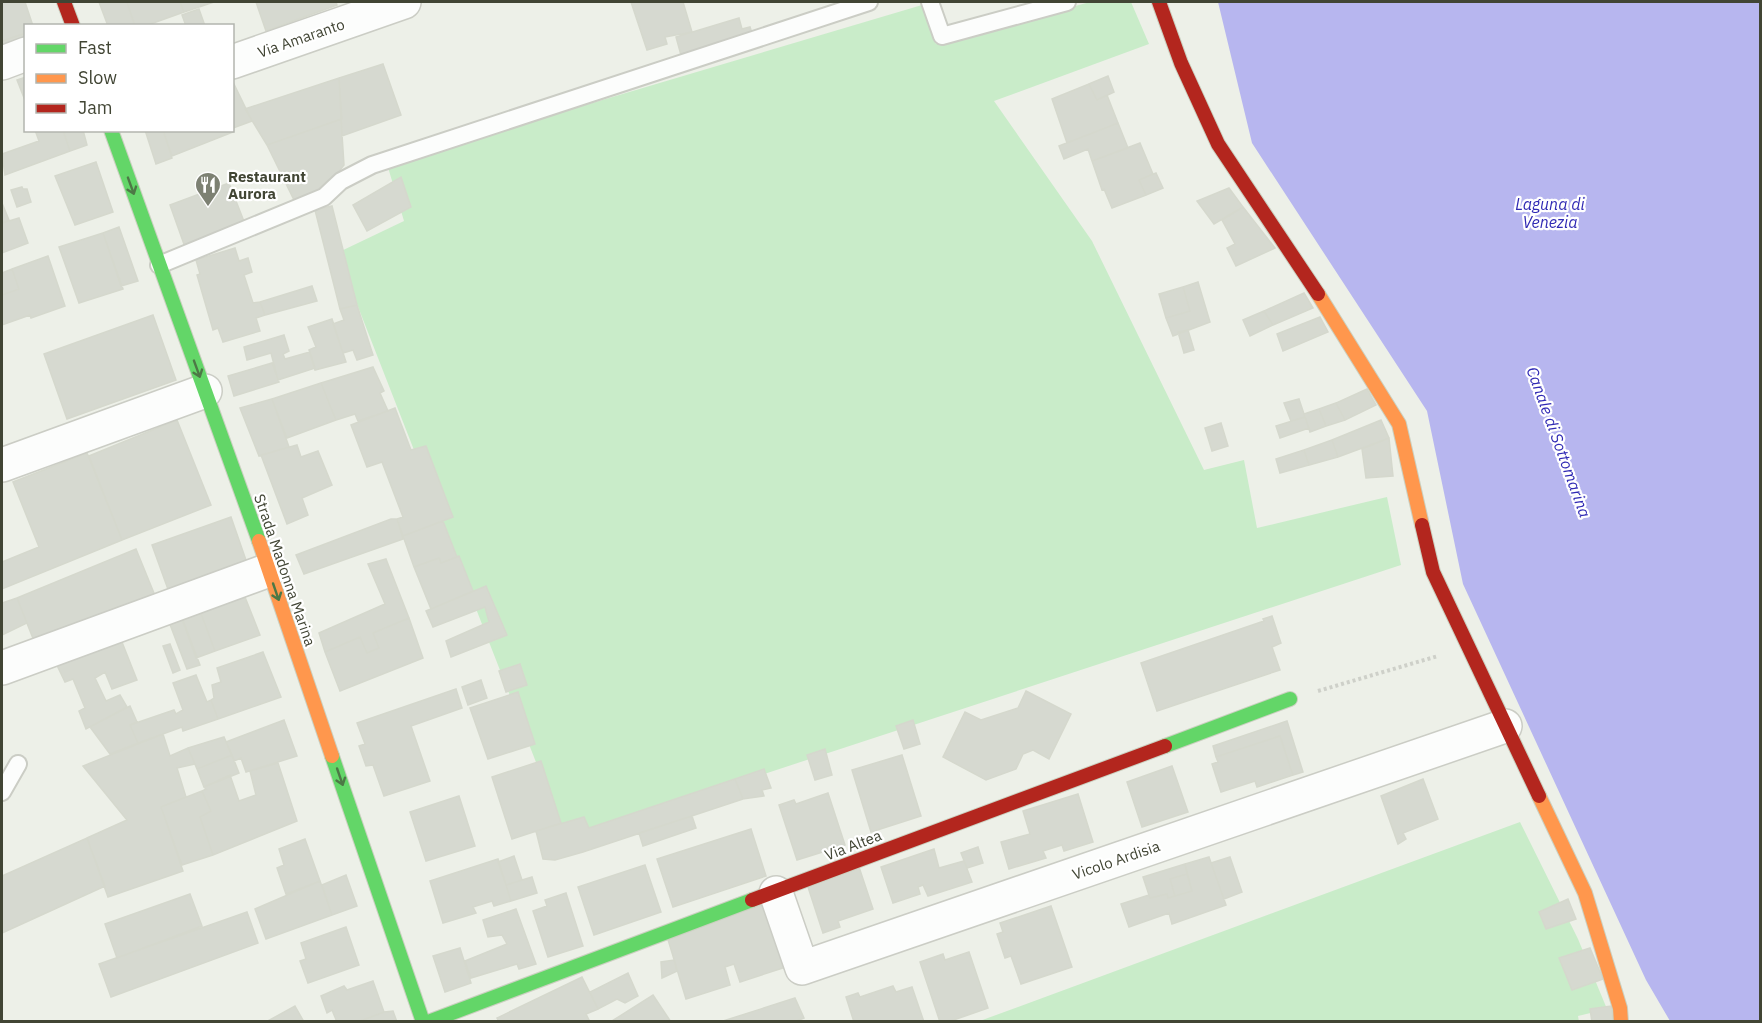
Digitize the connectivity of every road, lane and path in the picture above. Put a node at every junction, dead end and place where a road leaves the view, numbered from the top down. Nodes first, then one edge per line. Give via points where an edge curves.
1 (64, 2) edge
2 (404, 2) edge
3 (869, 2) edge
4 (930, 2) edge
5 (1067, 2) edge
6 (1160, 2) edge
7 (72, 24) edge
8 (24, 55) edge
9 (234, 61) edge
10 (2, 63) edge
11 (112, 132) edge
12 (159, 265) junction
13 (205, 391) junction
14 (2, 465) edge
15 (269, 570) junction
16 (1467, 647) junction
17 (2, 668) edge
18 (1290, 699) joint
19 (1505, 726) junction
20 (18, 764) dead end
21 (2, 792) edge
22 (776, 893) junction
23 (426, 1022) edge
24 (1621, 1022) edge

1 - 7 street
2 - 9 street, Via Amaranto
3 - 12 lane via 372,165 341,181 324,196
4 - 5 lane via 942,36
6 - 16 street via 1181,63 1218,144 1399,424 1433,572
8 - 10 street
11 -> 12 street, Strada Madonna Marina
12 -> 13 street, Strada Madonna Marina
13 - 14 street
13 - 15 street, Strada Madonna Marina
15 - 17 street
15 -> 23 street, Strada Madonna Marina
16 - 18 path
16 - 19 street
18 - 22 street, Via Altea
19 - 22 street, Vicolo Ardisia via 802,968
19 - 24 street via 1585,893
20 - 21 lane
22 - 23 street, Via Altea

